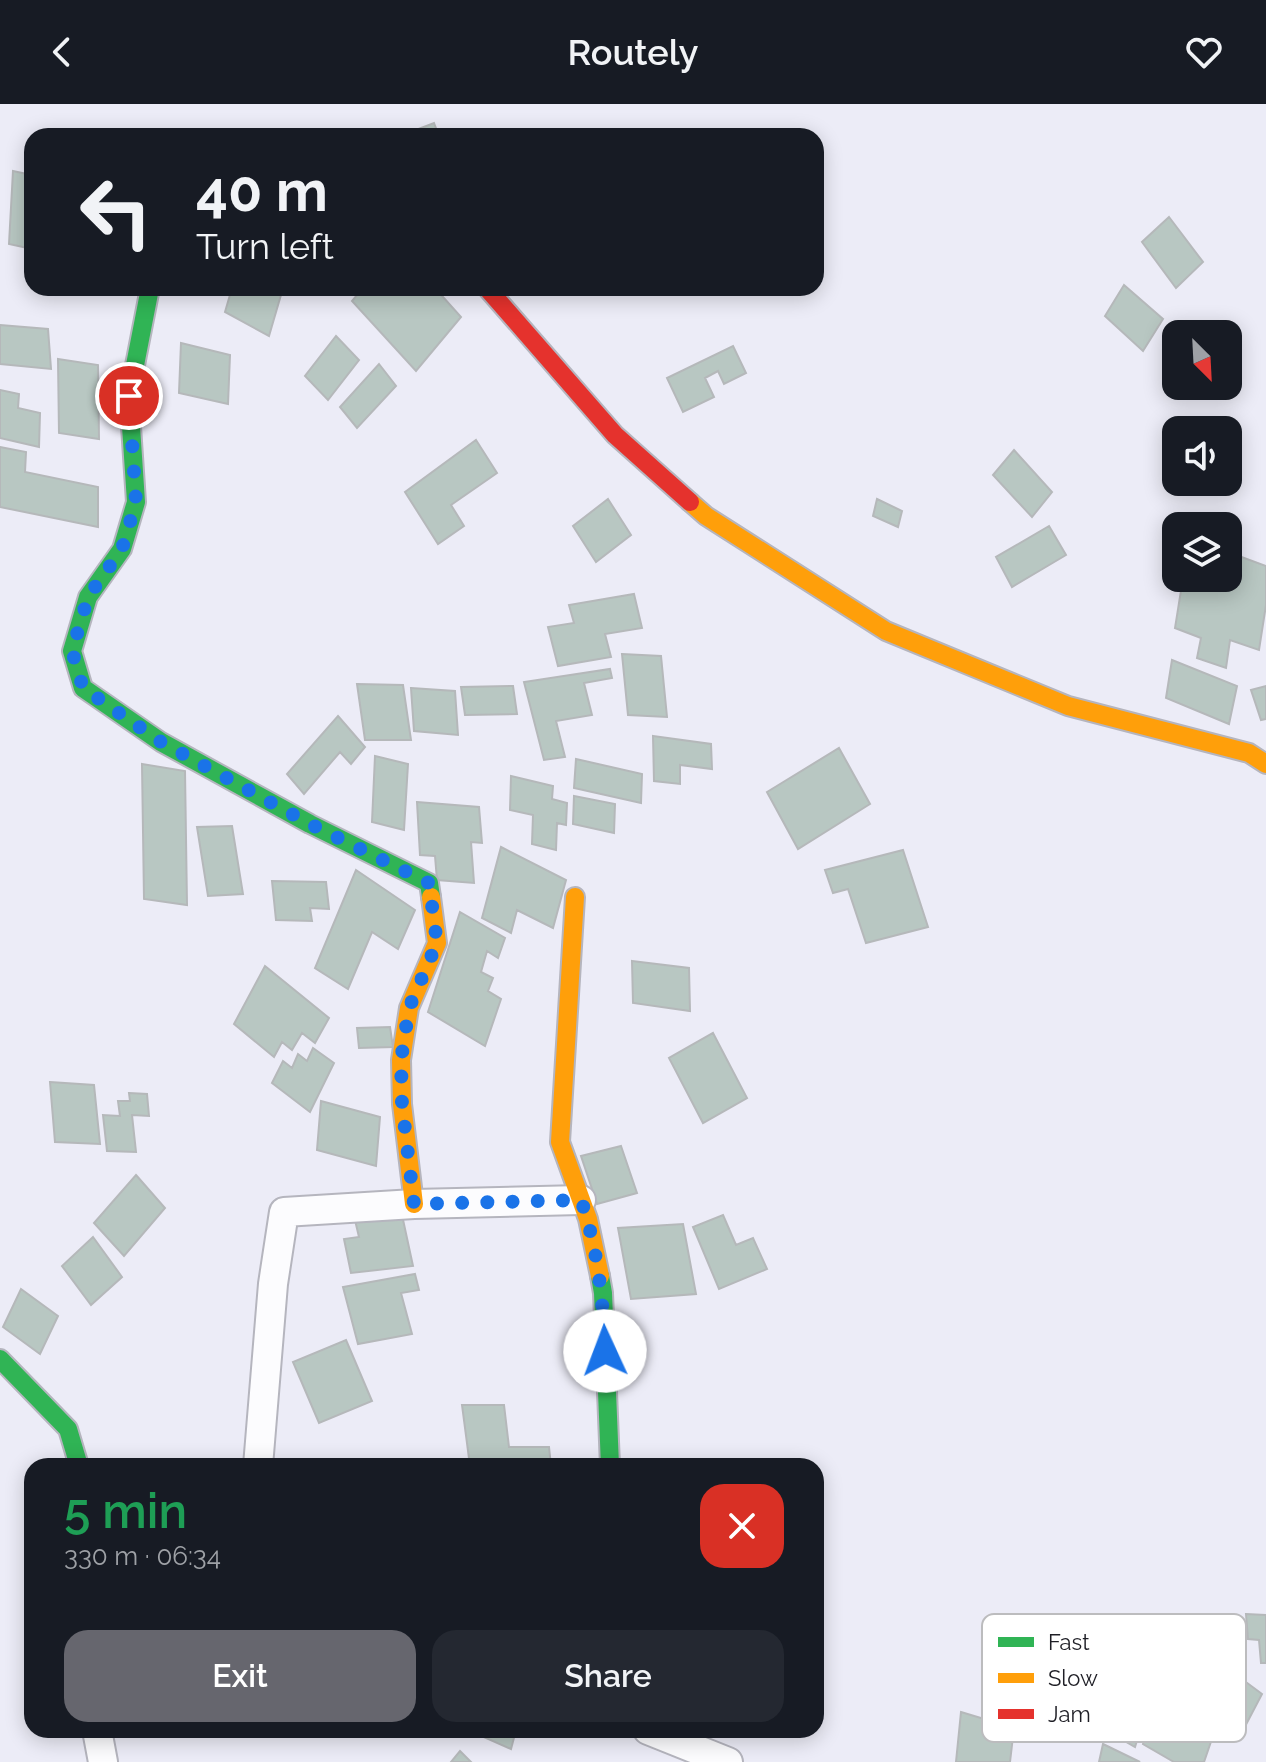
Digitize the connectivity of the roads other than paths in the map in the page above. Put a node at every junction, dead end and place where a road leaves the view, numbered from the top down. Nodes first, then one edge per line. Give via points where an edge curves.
1 (148, 296) edge
2 (494, 296) edge
3 (1266, 764) edge
4 (575, 897) dead end
5 (581, 1200) junction
6 (414, 1204) junction
7 (0, 1359) edge
8 (77, 1458) edge
9 (259, 1458) edge
10 (610, 1458) edge
11 (98, 1738) edge
12 (668, 1738) edge
13 (103, 1762) edge
14 (728, 1762) edge

1 - 6 street via 129,396 136,502 122,549 88,597 72,651 83,688 161,742 429,883 437,943 409,1008 401,1060
2 - 3 street via 615,435 706,516 886,631 1068,706 1249,753
4 - 5 street via 560,1142
5 - 6 street
5 - 10 street via 603,1293
6 - 9 street via 284,1212
7 - 8 street via 68,1429
11 - 13 street
12 - 14 street

